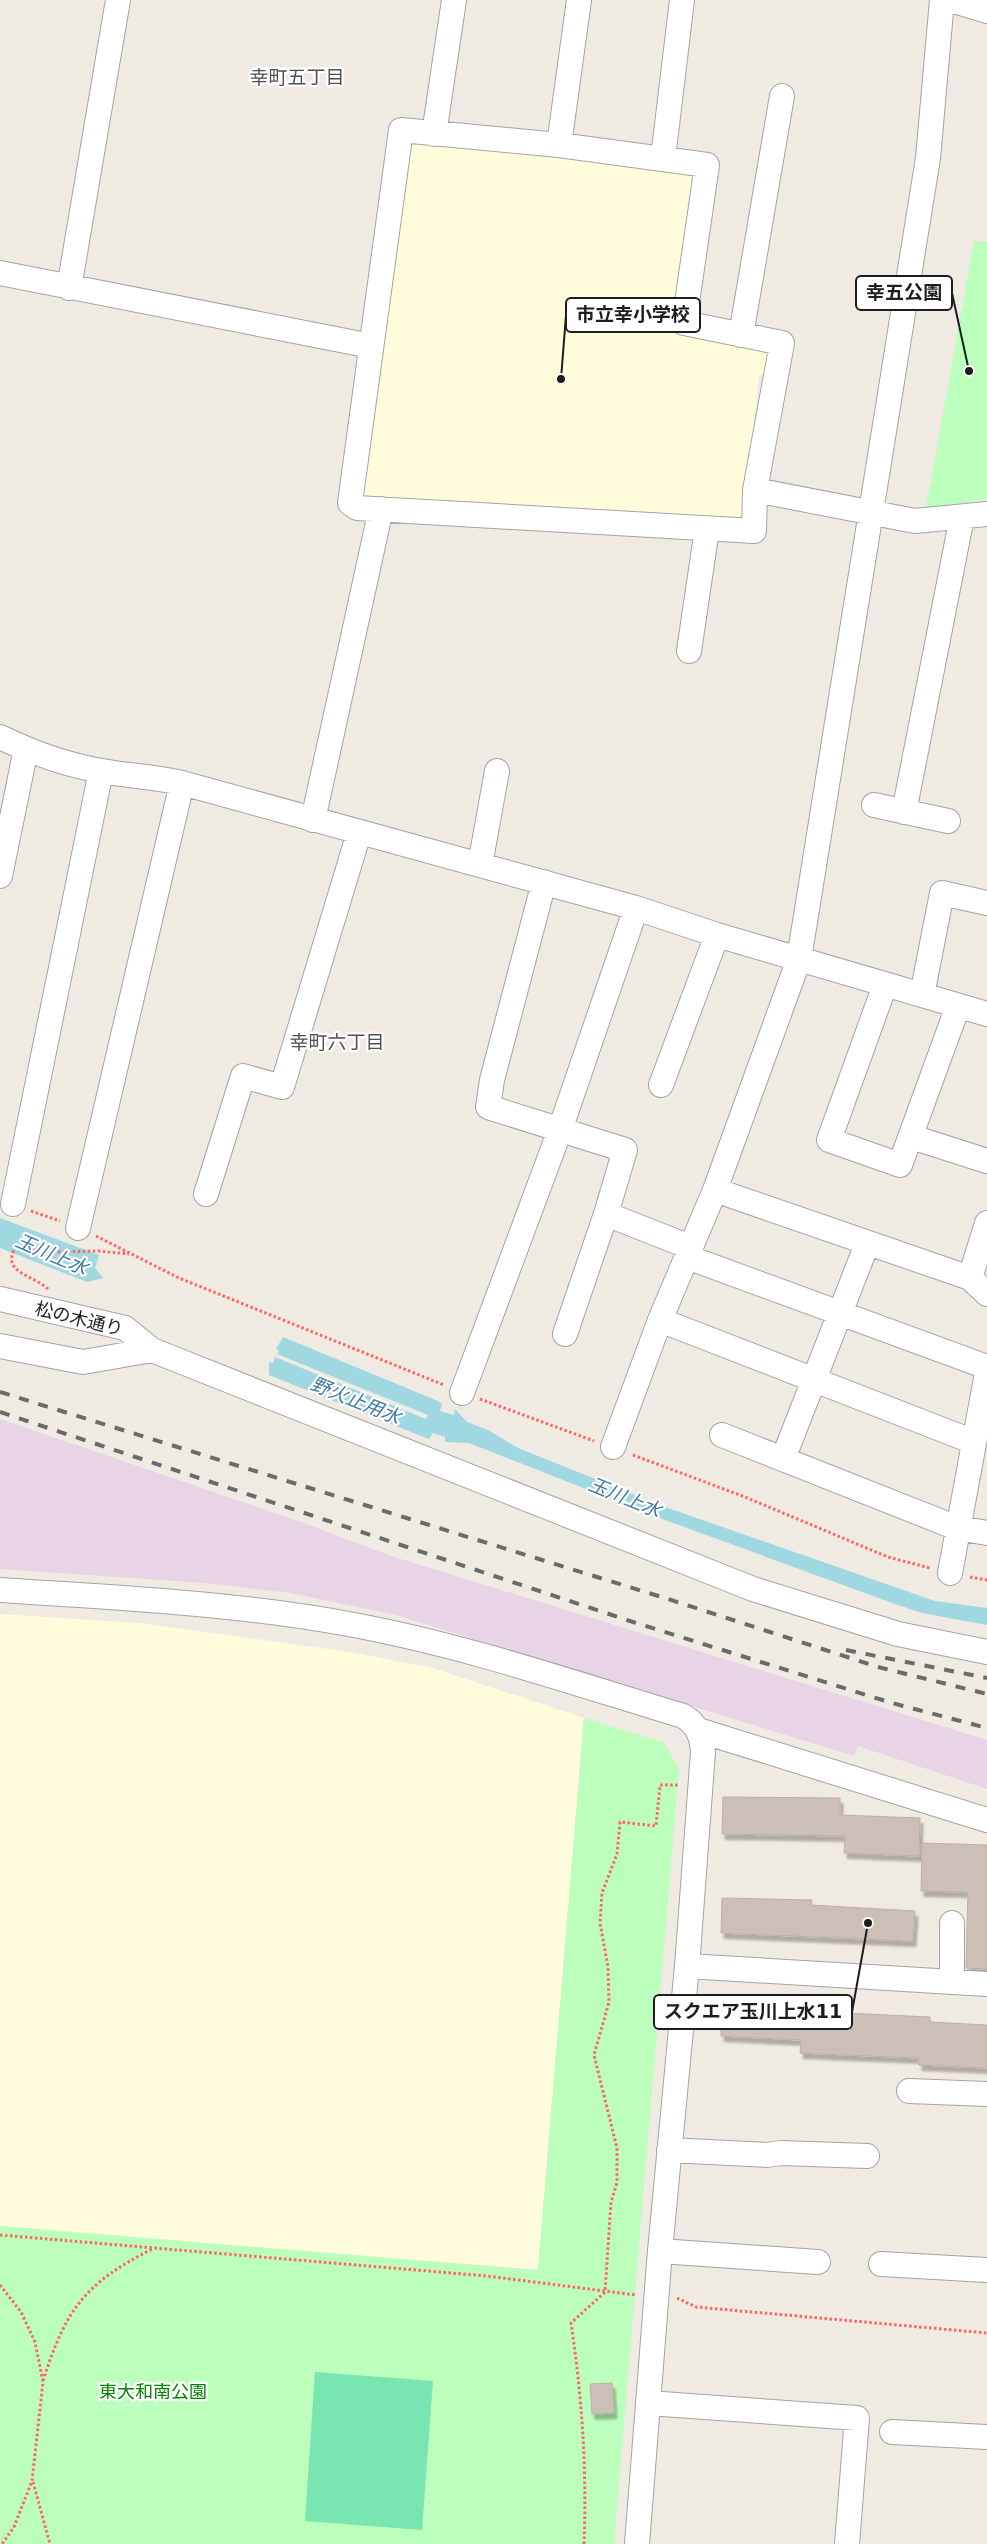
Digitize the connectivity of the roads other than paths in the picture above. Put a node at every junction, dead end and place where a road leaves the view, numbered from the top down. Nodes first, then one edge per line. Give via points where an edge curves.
1 (118, 0) edge
2 (454, 0) edge
3 (579, 0) edge
4 (682, 0) edge
5 (942, 0) edge
6 (951, 0) edge
7 (987, 11) edge
8 (782, 96) dead end
9 (434, 134) junction
10 (559, 145) junction
11 (663, 158) junction
12 (0, 273) edge
13 (69, 288) junction
14 (741, 335) junction
15 (370, 346) junction
16 (755, 490) junction
17 (381, 509) junction
18 (870, 513) junction
19 (987, 514) edge
20 (962, 517) junction
21 (708, 529) junction
22 (688, 651) dead end
23 (0, 737) edge
24 (26, 749) junction
25 (101, 771) junction
26 (497, 771) dead end
27 (182, 783) junction
28 (874, 805) dead end
29 (904, 812) junction
30 (313, 820) junction
31 (948, 821) dead end
32 (359, 833) junction
33 (480, 865) junction
34 (0, 876) edge
35 (544, 882) junction
36 (987, 903) edge
37 (636, 908) junction
38 (717, 935) junction
39 (799, 959) junction
40 (885, 985) junction
41 (922, 995) junction
42 (958, 1006) junction
43 (987, 1014) edge
44 (661, 1085) dead end
45 (560, 1130) junction
46 (912, 1137) junction
47 (987, 1161) edge
48 (715, 1190) junction
49 (206, 1194) dead end
50 (13, 1204) road end
51 (606, 1214) junction
52 (78, 1228) road end
53 (986, 1230) edge
54 (867, 1244) junction
55 (688, 1252) junction
56 (970, 1278) junction
57 (987, 1294) edge
58 (0, 1299) edge
59 (840, 1312) junction
60 (660, 1320) junction
61 (565, 1334) dead end
62 (0, 1346) edge
63 (152, 1350) junction
64 (987, 1367) edge
65 (987, 1373) edge
66 (814, 1380) junction
67 (462, 1393) road end
68 (722, 1436) dead end
69 (974, 1442) junction
70 (613, 1447) road end
71 (783, 1459) junction
72 (957, 1528) junction
73 (987, 1533) edge
74 (950, 1573) road end
75 (0, 1590) edge
76 (987, 1652) edge
77 (698, 1730) junction
78 (987, 1820) edge
79 (952, 1923) dead end
80 (687, 1966) junction
81 (952, 1982) junction
82 (987, 1984) edge
83 (909, 2091) dead end
84 (987, 2094) edge
85 (669, 2150) junction
86 (867, 2156) dead end
87 (660, 2251) junction
88 (818, 2262) dead end
89 (880, 2264) dead end
90 (987, 2270) edge
91 (648, 2403) junction
92 (892, 2432) dead end
93 (987, 2437) edge
94 (637, 2544) edge
95 (847, 2544) edge

1 - 13 street
2 - 9 street
3 - 10 street
4 - 11 street
5 - 18 street via 928,158
6 - 7 street
8 - 14 street
9 - 10 street
9 - 15 street via 401,130
10 - 11 street
11 - 14 street via 706,165 684,323
12 - 13 street
13 - 15 street
14 - 16 street via 782,343
15 - 17 street via 350,503 357,508
16 - 18 street
16 - 21 street via 754,532
17 - 21 street
17 - 30 street
18 - 20 street via 915,521
18 - 39 street
19 - 20 street
20 - 29 street
21 - 22 street
23 - 24 street
24 - 25 street
24 - 34 street
25 - 27 street
25 - 50 street
26 - 33 street
27 - 30 street
27 - 52 street
28 - 29 street
29 - 31 street
30 - 32 street
32 - 33 street
32 - 49 street via 282,1087 243,1076
33 - 35 street
35 - 37 street
35 - 45 street via 492,1080 488,1107
36 - 41 street via 942,893
37 - 38 street
37 - 45 street
38 - 39 street
38 - 44 street
39 - 40 street
39 - 48 street
40 - 41 street
40 - 46 street via 829,1140 900,1165
41 - 42 street
42 - 43 street
42 - 46 street
45 - 51 street via 626,1150
45 - 67 street
46 - 47 street
48 - 54 street
48 - 55 street
51 - 55 street
51 - 61 street
53 - 56 street
54 - 56 street
54 - 59 street
55 - 59 street
55 - 60 street
56 - 57 street
58 - 63 street, 松の木通り via 126,1328
59 - 64 street
59 - 66 street
60 - 66 street
60 - 70 street
62 - 63 street via 83,1362
63 - 76 street via 753,1589 898,1634
65 - 69 street
66 - 69 street
66 - 71 street
68 - 71 street
69 - 72 street
71 - 72 street
72 - 73 street
72 - 74 street
75 - 77 street via 249,1610 354,1624 462,1649 683,1716
77 - 78 street
77 - 80 street via 703,1752
79 - 81 street
80 - 81 street
80 - 85 street
81 - 82 street
83 - 84 street
85 - 86 street via 767,2156 781,2152
85 - 87 street
87 - 88 street
87 - 91 street
89 - 90 street
91 - 94 street
91 - 95 street via 857,2418
92 - 93 street

